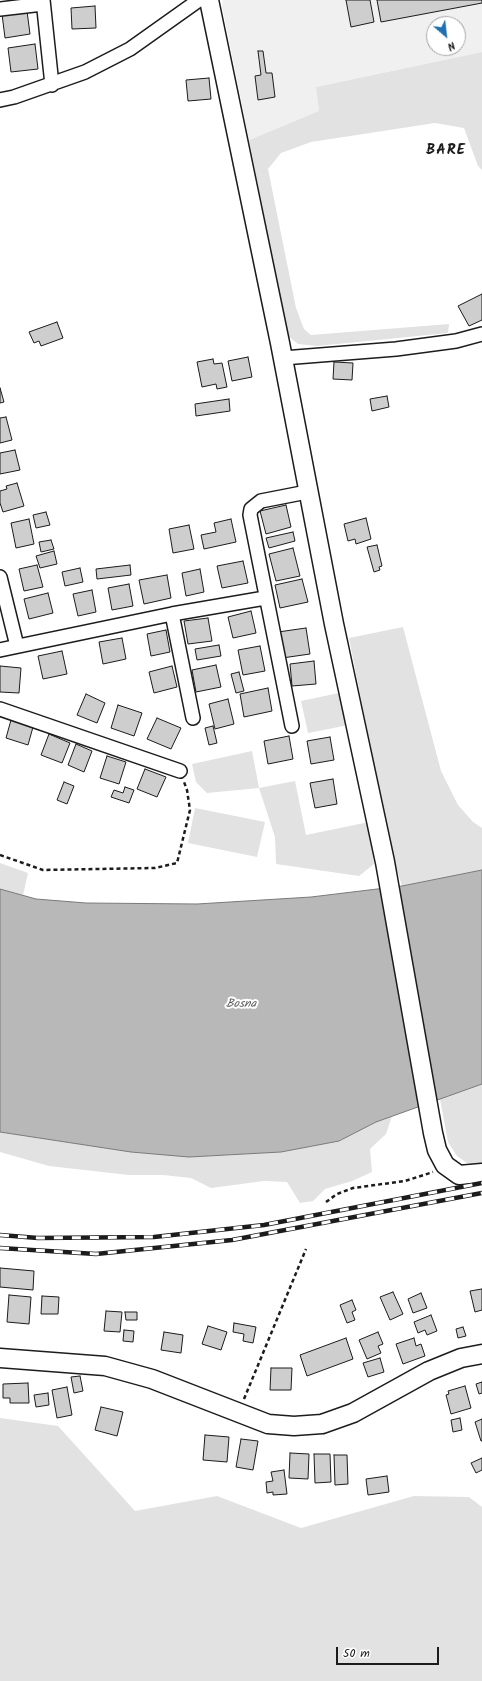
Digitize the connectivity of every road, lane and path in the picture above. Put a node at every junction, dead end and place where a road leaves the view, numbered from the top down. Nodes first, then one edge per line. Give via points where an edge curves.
1 (199, 0) edge
2 (209, 0) edge
3 (43, 2) edge
4 (0, 9) edge
5 (52, 85) junction
6 (0, 100) edge
7 (482, 334) edge
8 (283, 358) junction
9 (307, 492) junction
10 (0, 577) edge
11 (265, 598) junction
12 (172, 614) junction
13 (17, 646) junction
14 (0, 650) edge
15 (0, 709) edge
16 (193, 718) dead end
17 (292, 726) dead end
18 (180, 771) joint
19 (0, 855) edge
20 (445, 1165) junction
21 (482, 1173) edge
22 (326, 1202) dead end
23 (306, 1249) dead end
24 (482, 1354) edge
25 (0, 1358) edge
26 (239, 1412) junction

1 - 5 street via 130,49 85,72
2 - 8 street
3 - 4 street
3 - 5 street
5 - 6 street
7 - 8 street via 456,341 396,349
8 - 9 street
9 - 11 street via 261,501 251,510 250,521
9 - 20 street via 385,862 433,1133 437,1150
10 - 13 street
11 - 12 street
11 - 17 street
12 - 13 street
12 - 16 street
13 - 14 street
15 - 18 street
18 - 19 path via 187,790 190,810 177,863 155,868 43,870
20 - 21 street via 459,1174
20 - 22 path via 428,1174 405,1181 353,1188 337,1194
23 - 26 path
24 - 26 street via 461,1358 429,1371 353,1414 322,1424 268,1424
25 - 26 street via 106,1366 152,1379

